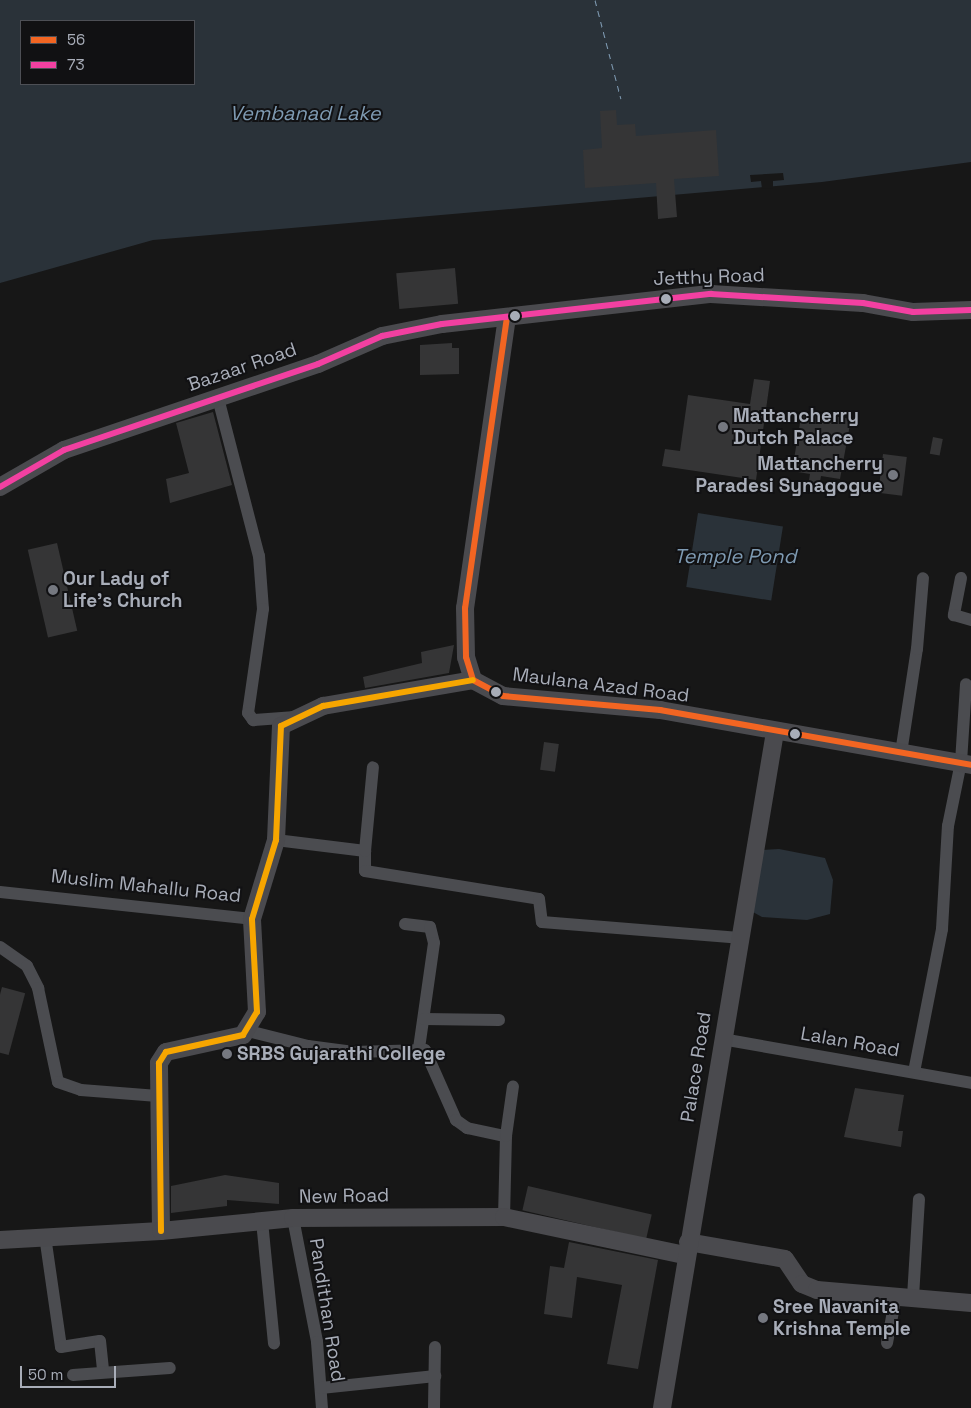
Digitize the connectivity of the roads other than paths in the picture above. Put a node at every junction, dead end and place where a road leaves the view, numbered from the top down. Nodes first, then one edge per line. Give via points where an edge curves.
1 (971, 310) edge
2 (507, 317) junction
3 (218, 398) junction
4 (0, 487) edge
5 (923, 578) dead end
6 (961, 578) dead end
7 (971, 620) edge
8 (473, 680) junction
9 (966, 684) dead end
10 (295, 716) junction
11 (775, 732) junction
12 (901, 752) junction
13 (966, 763) edge
14 (372, 767) dead end
15 (276, 840) junction
16 (365, 851) junction
17 (0, 892) edge
18 (252, 919) junction
19 (405, 924) dead end
20 (739, 938) junction
21 (0, 947) edge
22 (424, 1019) junction
23 (498, 1020) dead end
24 (248, 1031) junction
25 (722, 1039) junction
26 (419, 1048) junction
27 (914, 1072) junction
28 (971, 1083) edge
29 (513, 1086) dead end
30 (158, 1096) junction
31 (506, 1136) junction
32 (919, 1199) dead end
33 (504, 1216) junction
34 (293, 1218) junction
35 (262, 1221) junction
36 (161, 1231) junction
37 (45, 1236) junction
38 (0, 1240) edge
39 (687, 1248) junction
40 (904, 1297) junction
41 (971, 1303) edge
42 (274, 1343) dead end
43 (887, 1343) dead end
44 (436, 1347) dead end
45 (170, 1368) dead end
46 (103, 1372) junction
47 (73, 1375) dead end
48 (435, 1376) junction
49 (321, 1388) junction
50 (322, 1408) edge
51 (434, 1408) edge
52 (662, 1408) edge

1 - 2 street, Jetthy Road via 912,312 853,302 711,294
2 - 3 street, Bazaar Road via 442,324 382,336 318,364
2 - 8 street via 464,608 466,657
3 - 4 street, Bazaar Road via 64,450
3 - 10 street via 259,556 263,609 248,713 253,720
5 - 12 street via 917,649
6 - 7 street via 954,615
8 - 10 street, Muslim Mahallu Road via 323,706
8 - 11 street, Maulana Azad Road via 503,696 660,710
9 - 13 street
10 - 15 street, Muslim Mahallu Road via 281,726 278,740
11 - 12 street, Maulana Azad Road
11 - 20 street, Palace Road
12 - 13 street, Maulana Azad Road
13 - 27 street via 948,826 942,929
14 - 16 street
15 - 16 street
15 - 18 street, Muslim Mahallu Road
16 - 20 street via 365,871 539,899 542,922
17 - 18 street, Muslim Mahallu Road
18 - 24 street via 257,1012
19 - 22 street via 430,927 434,943
20 - 25 street, Palace Road
21 - 30 street via 27,966 38,988 58,1082 81,1090
22 - 23 street
22 - 26 street
24 - 26 street via 308,1046 354,1052
24 - 30 street via 166,1052 159,1064
25 - 27 street, Lalan Road
25 - 39 street, Palace Road
26 - 31 street via 430,1056 456,1120 467,1128
27 - 28 street, Lalan Road
29 - 31 street
30 - 36 street
31 - 33 street
32 - 40 street
33 - 34 street, New Road
33 - 39 street, New Road
34 - 35 street, New Road
34 - 49 street, Pandithan Road via 317,1342
35 - 36 street, New Road
35 - 42 street
36 - 37 street, New Road
37 - 38 street, New Road
37 - 46 street via 61,1347 100,1341
39 - 40 street, New Road via 785,1259 802,1284 817,1290
39 - 52 street, Palace Road
40 - 41 street, New Road
40 - 43 street
44 - 48 street
45 - 46 street
46 - 47 street
48 - 49 street
48 - 51 street
49 - 50 street, Pandithan Road

